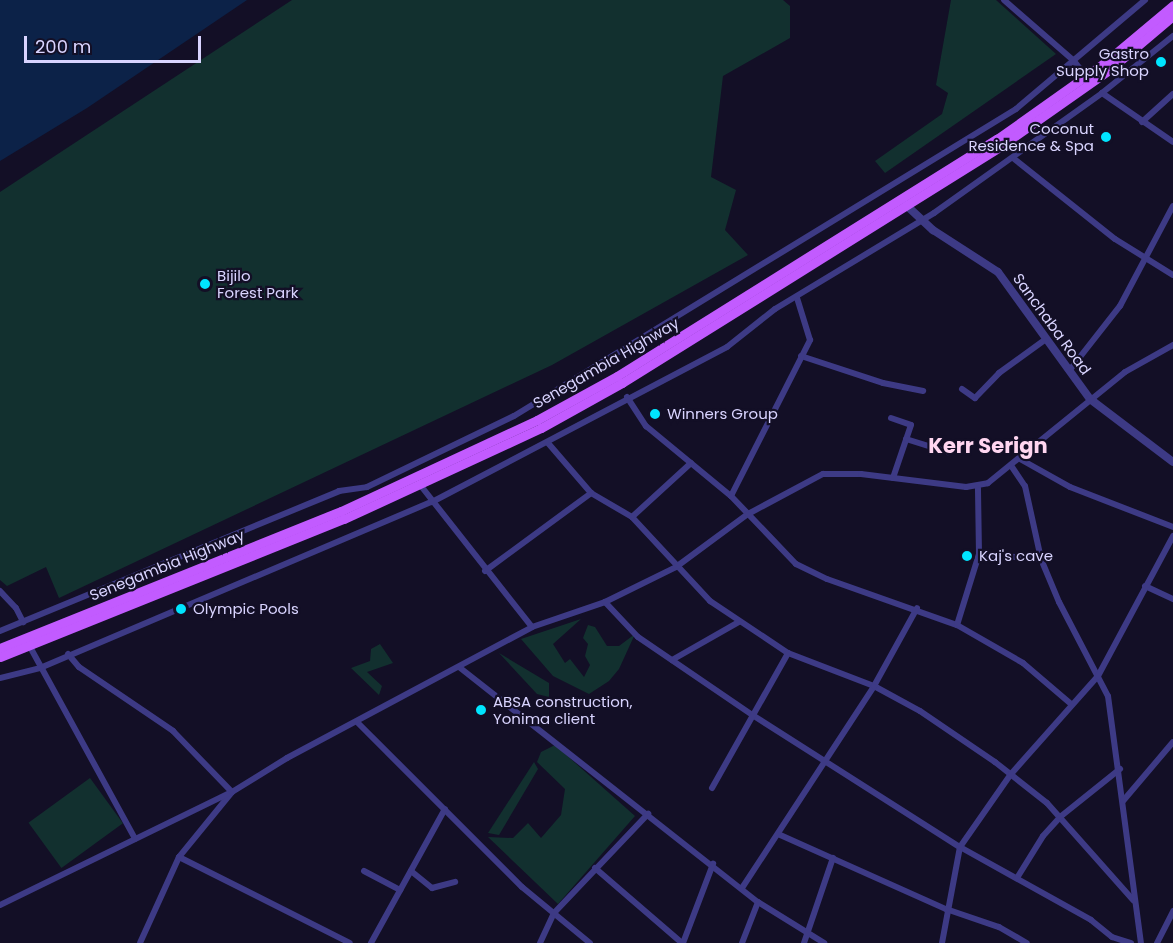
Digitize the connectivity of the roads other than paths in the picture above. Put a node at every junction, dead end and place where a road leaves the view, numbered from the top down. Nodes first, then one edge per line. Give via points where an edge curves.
1 (1004, 0) edge
2 (1145, 0) edge
3 (1173, 5) edge
4 (1173, 16) edge
5 (1173, 36) edge
6 (1073, 60) junction
7 (1086, 76) junction
8 (1102, 93) junction
9 (1173, 94) edge
10 (1142, 122) junction
11 (1173, 142) edge
12 (1013, 158) junction
13 (906, 205) junction
14 (1173, 206) edge
15 (921, 220) junction
16 (1147, 258) junction
17 (1173, 275) edge
18 (797, 298) junction
19 (1046, 339) junction
20 (1173, 345) edge
21 (801, 356) junction
22 (1069, 371) junction
23 (962, 389) dead end
24 (923, 391) dead end
25 (627, 397) junction
26 (1090, 399) junction
27 (891, 418) dead end
28 (906, 439) junction
29 (548, 443) junction
30 (952, 449) dead end
31 (1020, 459) junction
32 (1173, 462) edge
33 (691, 463) junction
34 (1012, 467) junction
35 (893, 478) junction
36 (421, 486) junction
37 (978, 488) junction
38 (591, 493) junction
39 (732, 496) junction
40 (432, 502) junction
41 (748, 514) junction
42 (632, 518) junction
43 (1173, 527) edge
44 (1173, 536) edge
45 (979, 554) junction
46 (1041, 559) junction
47 (676, 567) junction
48 (485, 570) junction
49 (1144, 586) junction
50 (0, 591) edge
51 (1173, 599) edge
52 (605, 602) junction
53 (917, 608) junction
54 (23, 622) junction
55 (739, 622) junction
56 (957, 624) junction
57 (532, 627) junction
58 (0, 631) edge
59 (29, 645) junction
60 (0, 648) edge
61 (789, 653) junction
62 (68, 654) junction
63 (0, 657) edge
64 (672, 660) junction
65 (459, 667) junction
66 (40, 668) junction
67 (1098, 676) junction
68 (0, 678) edge
69 (874, 686) junction
70 (1070, 703) junction
71 (754, 716) junction
72 (358, 723) junction
73 (1173, 742) edge
74 (825, 761) junction
75 (1120, 770) junction
76 (1011, 774) junction
77 (712, 788) dead end
78 (232, 792) junction
79 (1122, 801) junction
80 (198, 809) junction
81 (445, 809) junction
82 (648, 814) junction
83 (1060, 817) junction
84 (208, 821) junction
85 (778, 834) junction
86 (135, 839) junction
87 (960, 847) junction
88 (179, 857) junction
89 (833, 858) junction
90 (713, 864) junction
91 (595, 868) junction
92 (364, 871) dead end
93 (411, 872) junction
94 (1017, 878) junction
95 (455, 882) dead end
96 (742, 888) junction
97 (400, 890) junction
98 (1134, 900) junction
99 (758, 902) junction
100 (1, 903) edge
101 (946, 909) junction
102 (1173, 911) edge
103 (554, 913) junction
104 (807, 935) junction
105 (140, 943) edge
106 (350, 943) edge
107 (371, 943) edge
108 (540, 943) edge
109 (590, 943) edge
110 (683, 943) edge
111 (742, 943) edge
112 (804, 943) edge
113 (824, 943) edge
114 (942, 943) edge
115 (1027, 943) edge
116 (1131, 943) edge
117 (1141, 943) edge
118 (1157, 943) edge

1 - 6 street
2 - 6 street
3 - 7 main road, Senegambia Highway
4 - 13 main road, Senegambia Highway via 1082,89
5 - 8 street
6 - 7 street
6 - 54 street via 1016,109 514,416 367,487 324,497
7 - 60 main road, Senegambia Highway via 997,139 815,254 617,376 537,420 341,511
8 - 10 street
8 - 12 street
9 - 10 street
10 - 11 street
12 - 15 street
12 - 16 street via 1115,239
13 - 15 street, Sanchaba Road
13 - 36 main road, Senegambia Highway via 622,383
14 - 16 street
15 - 18 street
15 - 19 street, Sanchaba Road via 998,273
16 - 17 street
16 - 22 street via 1120,306
18 - 21 street via 810,340
18 - 25 street via 775,309 728,347
19 - 22 street, Sanchaba Road
19 - 23 street via 999,373 975,398
20 - 26 street via 1125,372
21 - 24 street via 883,383
21 - 39 street
22 - 26 street, Sanchaba Road
25 - 29 street
25 - 33 street via 646,426
26 - 31 street
26 - 32 street, Sanchaba Road
27 - 28 street via 911,426
28 - 30 street via 948,452
28 - 35 street
29 - 38 street
29 - 40 street
31 - 34 street
31 - 43 street via 1070,487
33 - 39 street
33 - 42 street
34 - 37 street
34 - 46 street via 1025,486
35 - 37 street
35 - 41 street via 823,474
36 - 40 street
36 - 59 main road, Senegambia Highway
37 - 45 street
38 - 42 street
38 - 48 street
39 - 41 street
40 - 48 street
40 - 62 street via 177,612
41 - 47 street
41 - 53 street via 796,564 827,579
42 - 47 street
44 - 49 street
45 - 46 street
45 - 56 street
46 - 67 street
47 - 52 street
47 - 55 street via 710,601
48 - 57 street
49 - 51 street
49 - 67 street
50 - 54 street
52 - 57 street
52 - 64 street via 638,637
53 - 56 street
53 - 69 street
54 - 58 street
55 - 61 street
55 - 64 street
56 - 70 street via 1023,663
57 - 65 street
59 - 63 main road, Senegambia Highway
59 - 66 street
61 - 69 street
61 - 71 street
62 - 66 street
62 - 78 street via 79,667 173,731
64 - 71 street
65 - 72 street
65 - 82 street
66 - 68 street
66 - 86 street
67 - 70 street
67 - 75 street via 1108,696
69 - 74 street
69 - 76 street via 920,711
70 - 76 street
71 - 74 street
71 - 77 street
72 - 78 street via 287,758
72 - 81 street
73 - 79 street
74 - 85 street
74 - 87 street
75 - 79 street
75 - 83 street
76 - 83 street
76 - 87 street
78 - 80 street
78 - 84 street
79 - 98 street
80 - 84 street
80 - 86 street
81 - 93 street
81 - 103 street
82 - 90 street
82 - 91 street
83 - 94 street
83 - 98 street
84 - 88 street
85 - 89 street
85 - 96 street
86 - 100 street
87 - 94 street
87 - 101 street
88 - 105 street
88 - 106 street
89 - 101 street
89 - 104 street
90 - 96 street
90 - 110 street
91 - 103 street
91 - 110 street
92 - 97 street
93 - 95 street via 432,888
93 - 97 street
94 - 116 street via 1091,920 1112,937
96 - 99 street
97 - 107 street
98 - 117 street
99 - 104 street
99 - 111 street
101 - 114 street
101 - 115 street via 999,927
102 - 118 street
103 - 108 street
103 - 109 street
104 - 112 street
104 - 113 street

